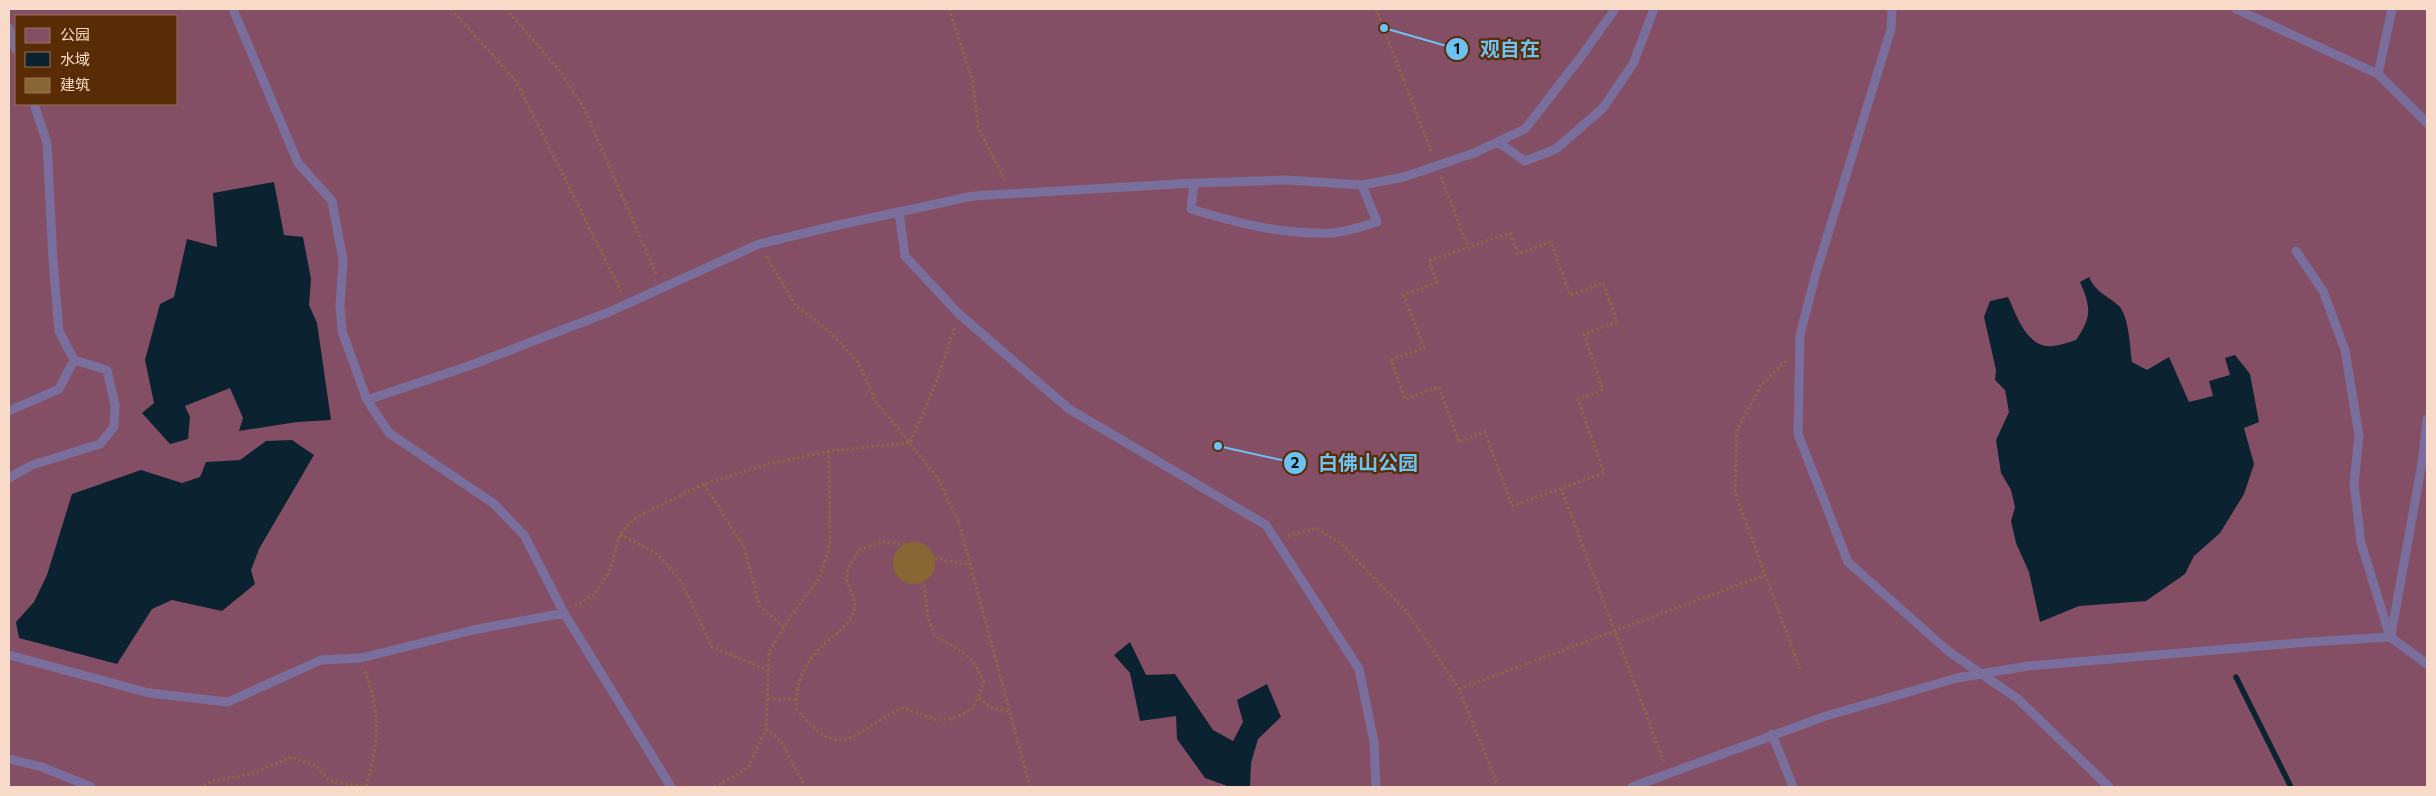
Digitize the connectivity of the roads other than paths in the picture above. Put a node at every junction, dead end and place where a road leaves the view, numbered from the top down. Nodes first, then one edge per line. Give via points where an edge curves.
1 (233, 9) edge
2 (1615, 9) edge
3 (1654, 9) edge
4 (1892, 9) edge
5 (2236, 9) edge
6 (2392, 9) edge
7 (9, 28) edge
8 (15, 47) edge
9 (2378, 74) junction
10 (34, 105) edge
11 (2427, 123) edge
12 (1498, 142) junction
13 (1194, 183) junction
14 (1362, 185) junction
15 (899, 212) junction
16 (2296, 251) dead end
17 (74, 360) junction
18 (366, 400) junction
19 (9, 411) edge
20 (2427, 419) edge
21 (9, 478) edge
22 (564, 613) junction
23 (2390, 637) junction
24 (9, 655) edge
25 (2427, 664) edge
26 (1982, 674) junction
27 (1772, 734) junction
28 (9, 759) edge
29 (91, 787) edge
30 (671, 787) edge
31 (1376, 787) edge
32 (1632, 787) edge
33 (1793, 787) edge
34 (2109, 787) edge

1 - 18 lane via 298,163 332,201 343,260 342,331
2 - 12 lane via 1524,129
3 - 12 lane via 1633,64 1603,108 1556,149 1525,161
4 - 26 lane via 1891,28 1800,335 1798,434 1848,562 1948,651
5 - 9 lane
6 - 9 lane
7 - 8 lane
9 - 11 lane
10 - 17 lane via 47,143 59,331
12 - 14 lane via 1404,177
13 - 14 lane via 1287,180
13 - 14 lane via 1192,209 1277,230 1333,233 1377,222
13 - 15 lane via 973,196
15 - 18 lane via 759,244 627,304 466,367
15 - 31 lane via 905,256 959,314 1069,409 1266,525 1359,669 1374,742
16 - 23 lane via 2323,291 2345,350 2359,436 2354,483 2361,543
17 - 19 lane via 59,389
17 - 21 lane via 107,370 115,405 114,427 100,444 32,465
18 - 22 lane via 389,433 493,503 524,535
20 - 23 lane
22 - 24 lane via 473,630 361,658 321,660 228,702 149,693
22 - 30 lane
23 - 25 lane
23 - 26 lane via 2028,666
26 - 27 lane via 1957,678
26 - 34 lane via 2018,699
27 - 32 lane
27 - 33 lane
28 - 29 lane via 42,767

